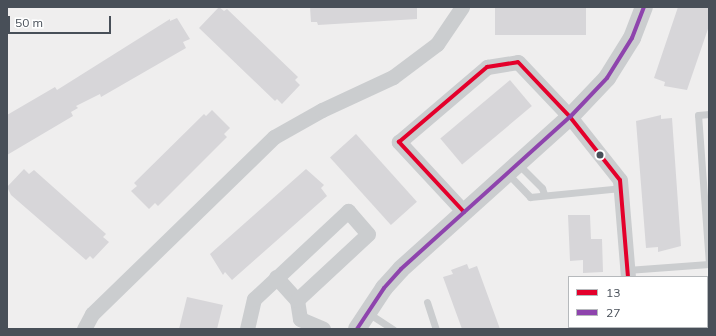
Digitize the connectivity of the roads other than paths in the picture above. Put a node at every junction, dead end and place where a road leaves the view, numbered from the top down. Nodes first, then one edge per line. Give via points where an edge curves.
1 (462, 7) edge
2 (644, 7) edge
3 (709, 114) edge
4 (570, 117) junction
5 (512, 169) junction
6 (621, 188) junction
7 (544, 194) junction
8 (464, 212) junction
9 (709, 264) edge
10 (627, 273) edge
11 (276, 278) junction
12 (297, 300) junction
13 (427, 302) dead end
14 (366, 311) junction
15 (299, 324) edge
16 (84, 329) edge
17 (247, 329) edge
18 (323, 329) edge
19 (357, 329) edge
20 (393, 329) edge
21 (436, 329) edge

1 - 16 street via 437,44 393,77 322,110 274,137 92,314
2 - 4 street via 621,58 607,78
3 - 9 lane via 698,116
4 - 5 street
4 - 6 street via 613,168
4 - 8 street via 518,62 487,67 399,142
5 - 7 lane via 542,188
5 - 7 lane via 530,197
5 - 8 street
6 - 7 lane
6 - 10 street
8 - 14 street via 401,269
9 - 10 lane
11 - 12 street
11 - 12 street via 348,211 368,234
11 - 17 street via 254,299
12 - 15 street
13 - 21 lane
14 - 19 street
14 - 20 lane
15 - 18 street

